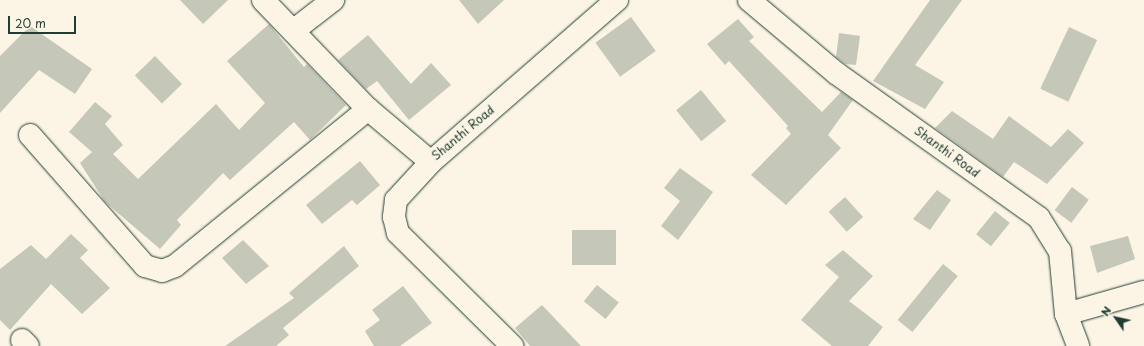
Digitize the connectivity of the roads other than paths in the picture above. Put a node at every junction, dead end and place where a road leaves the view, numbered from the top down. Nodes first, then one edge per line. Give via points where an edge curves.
1 (263, 0) edge
2 (333, 0) edge
3 (618, 0) edge
4 (749, 0) edge
5 (293, 31) junction
6 (368, 108) junction
7 (30, 135) dead end
8 (431, 162) junction
9 (1144, 292) edge
10 (1066, 314) junction
11 (512, 346) edge
12 (1078, 346) edge

1 - 5 street, Shanthi Road
2 - 5 street
3 - 8 street, Shanthi Road
4 - 10 street, Shanthi Road via 836,73 1039,218 1060,251
5 - 6 street, Shanthi Road
6 - 7 street via 175,266 162,270 145,266
6 - 8 street, Shanthi Road
8 - 11 street via 396,200 394,217 398,233
9 - 10 street
10 - 12 street, Shanthi Road

